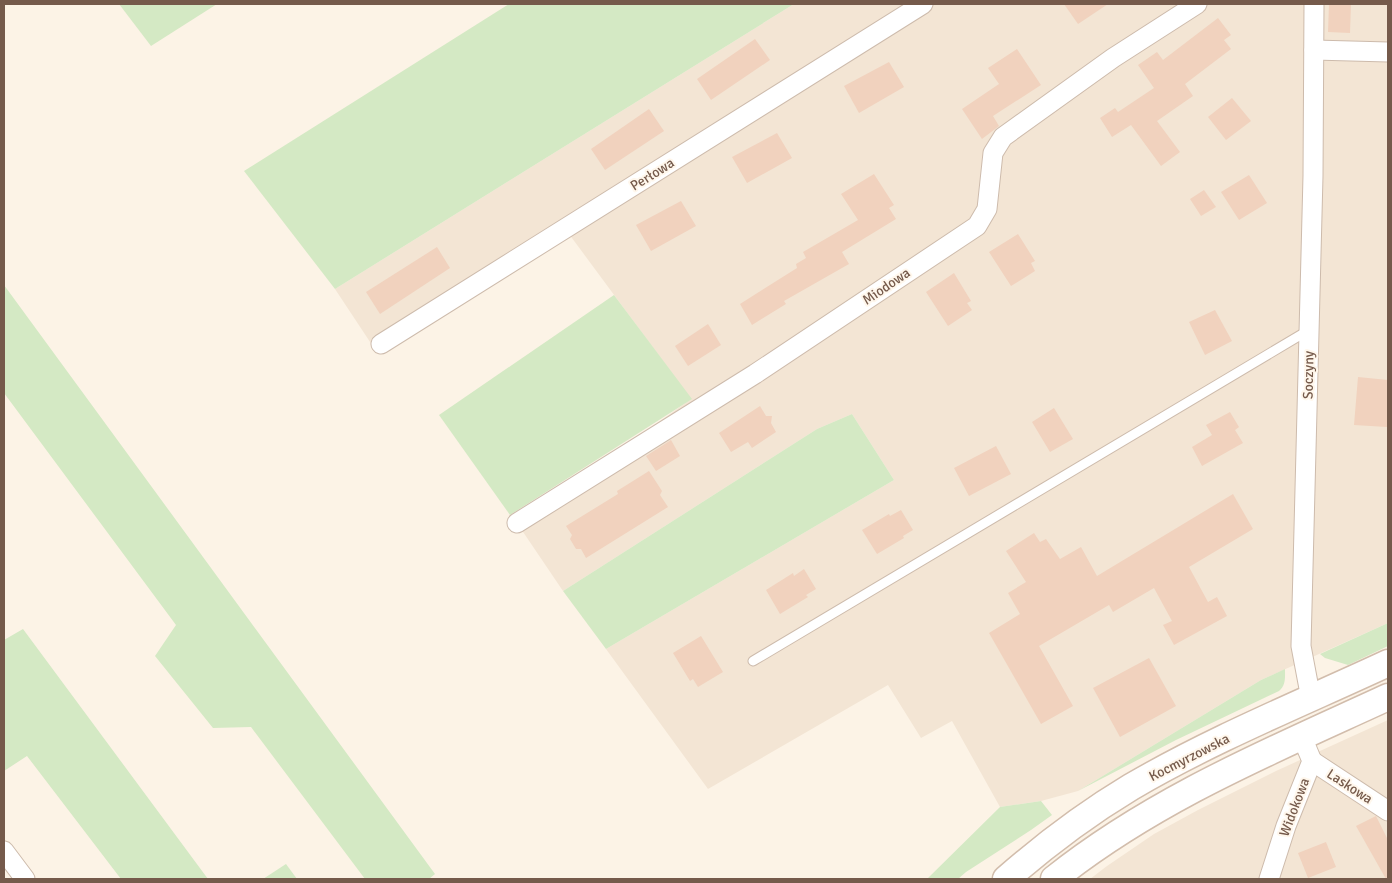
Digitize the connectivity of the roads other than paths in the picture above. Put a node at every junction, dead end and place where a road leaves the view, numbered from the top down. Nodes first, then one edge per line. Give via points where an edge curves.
1 (923, 4) edge
2 (1196, 4) edge
3 (1314, 4) edge
4 (1314, 50) junction
5 (1388, 52) edge
6 (1309, 330) junction
7 (381, 344) dead end
8 (517, 523) dead end
9 (753, 661) dead end
10 (1388, 663) edge
11 (1388, 697) edge
12 (1311, 699) junction
13 (1302, 736) junction
14 (1312, 761) junction
15 (1388, 811) edge
16 (4, 851) edge
17 (25, 879) edge
18 (1006, 879) edge
19 (1054, 879) edge
20 (1269, 879) edge

1 - 7 street, Perłowa
2 - 8 street, Miodowa via 1113,58 1004,137 993,153 987,209 976,226 754,374
3 - 4 street, Soczyny
4 - 5 street
4 - 6 street, Soczyny
6 - 9 lane
6 - 12 street, Soczyny via 1301,646
10 - 12 main road, Kocmyrzowska
11 - 13 main road
12 - 18 main road, Kocmyrzowska via 1190,755 1130,788 1089,813
13 - 14 street, Widokowa
13 - 19 main road via 1142,817
14 - 15 street, Laskowa
14 - 20 street, Widokowa
16 - 17 street

